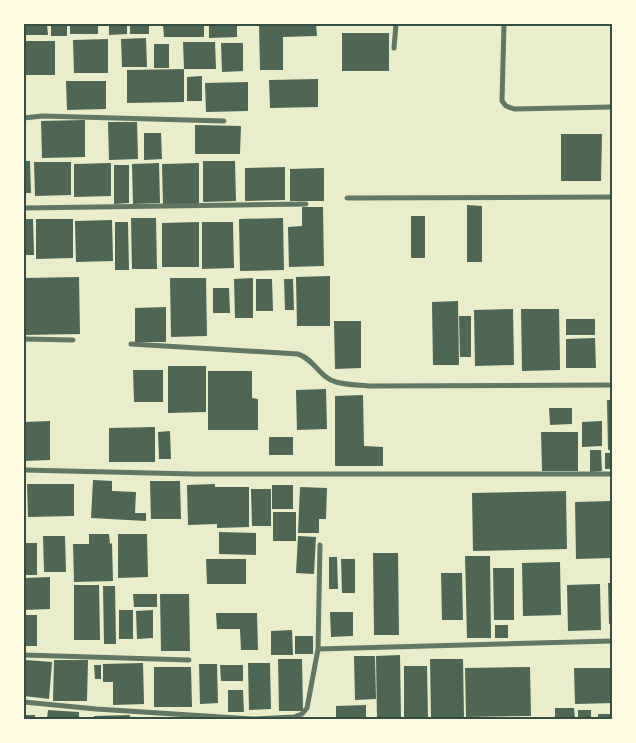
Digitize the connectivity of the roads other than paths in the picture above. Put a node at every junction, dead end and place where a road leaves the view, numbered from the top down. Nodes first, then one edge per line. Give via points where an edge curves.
1 (396, 24) edge
2 (504, 24) edge
3 (394, 48) dead end
4 (612, 107) edge
5 (24, 118) edge
6 (224, 121) dead end
7 (612, 197) edge
8 (347, 198) dead end
9 (306, 204) dead end
10 (24, 208) edge
11 (24, 339) edge
12 (74, 340) dead end
13 (131, 344) dead end
14 (612, 385) edge
15 (24, 470) edge
16 (612, 474) edge
17 (320, 545) dead end
18 (612, 641) edge
19 (318, 649) junction
20 (24, 654) edge
21 (189, 660) dead end
22 (24, 702) edge

1 - 3 street
2 - 4 street via 502,101 506,106 514,109
5 - 6 street
7 - 8 street
9 - 10 street
11 - 12 street
13 - 14 street via 298,354 309,359 335,382 368,386
15 - 16 street via 194,474
17 - 19 street
18 - 19 street
19 - 22 street via 307,708 294,717 254,719 96,710
20 - 21 street

